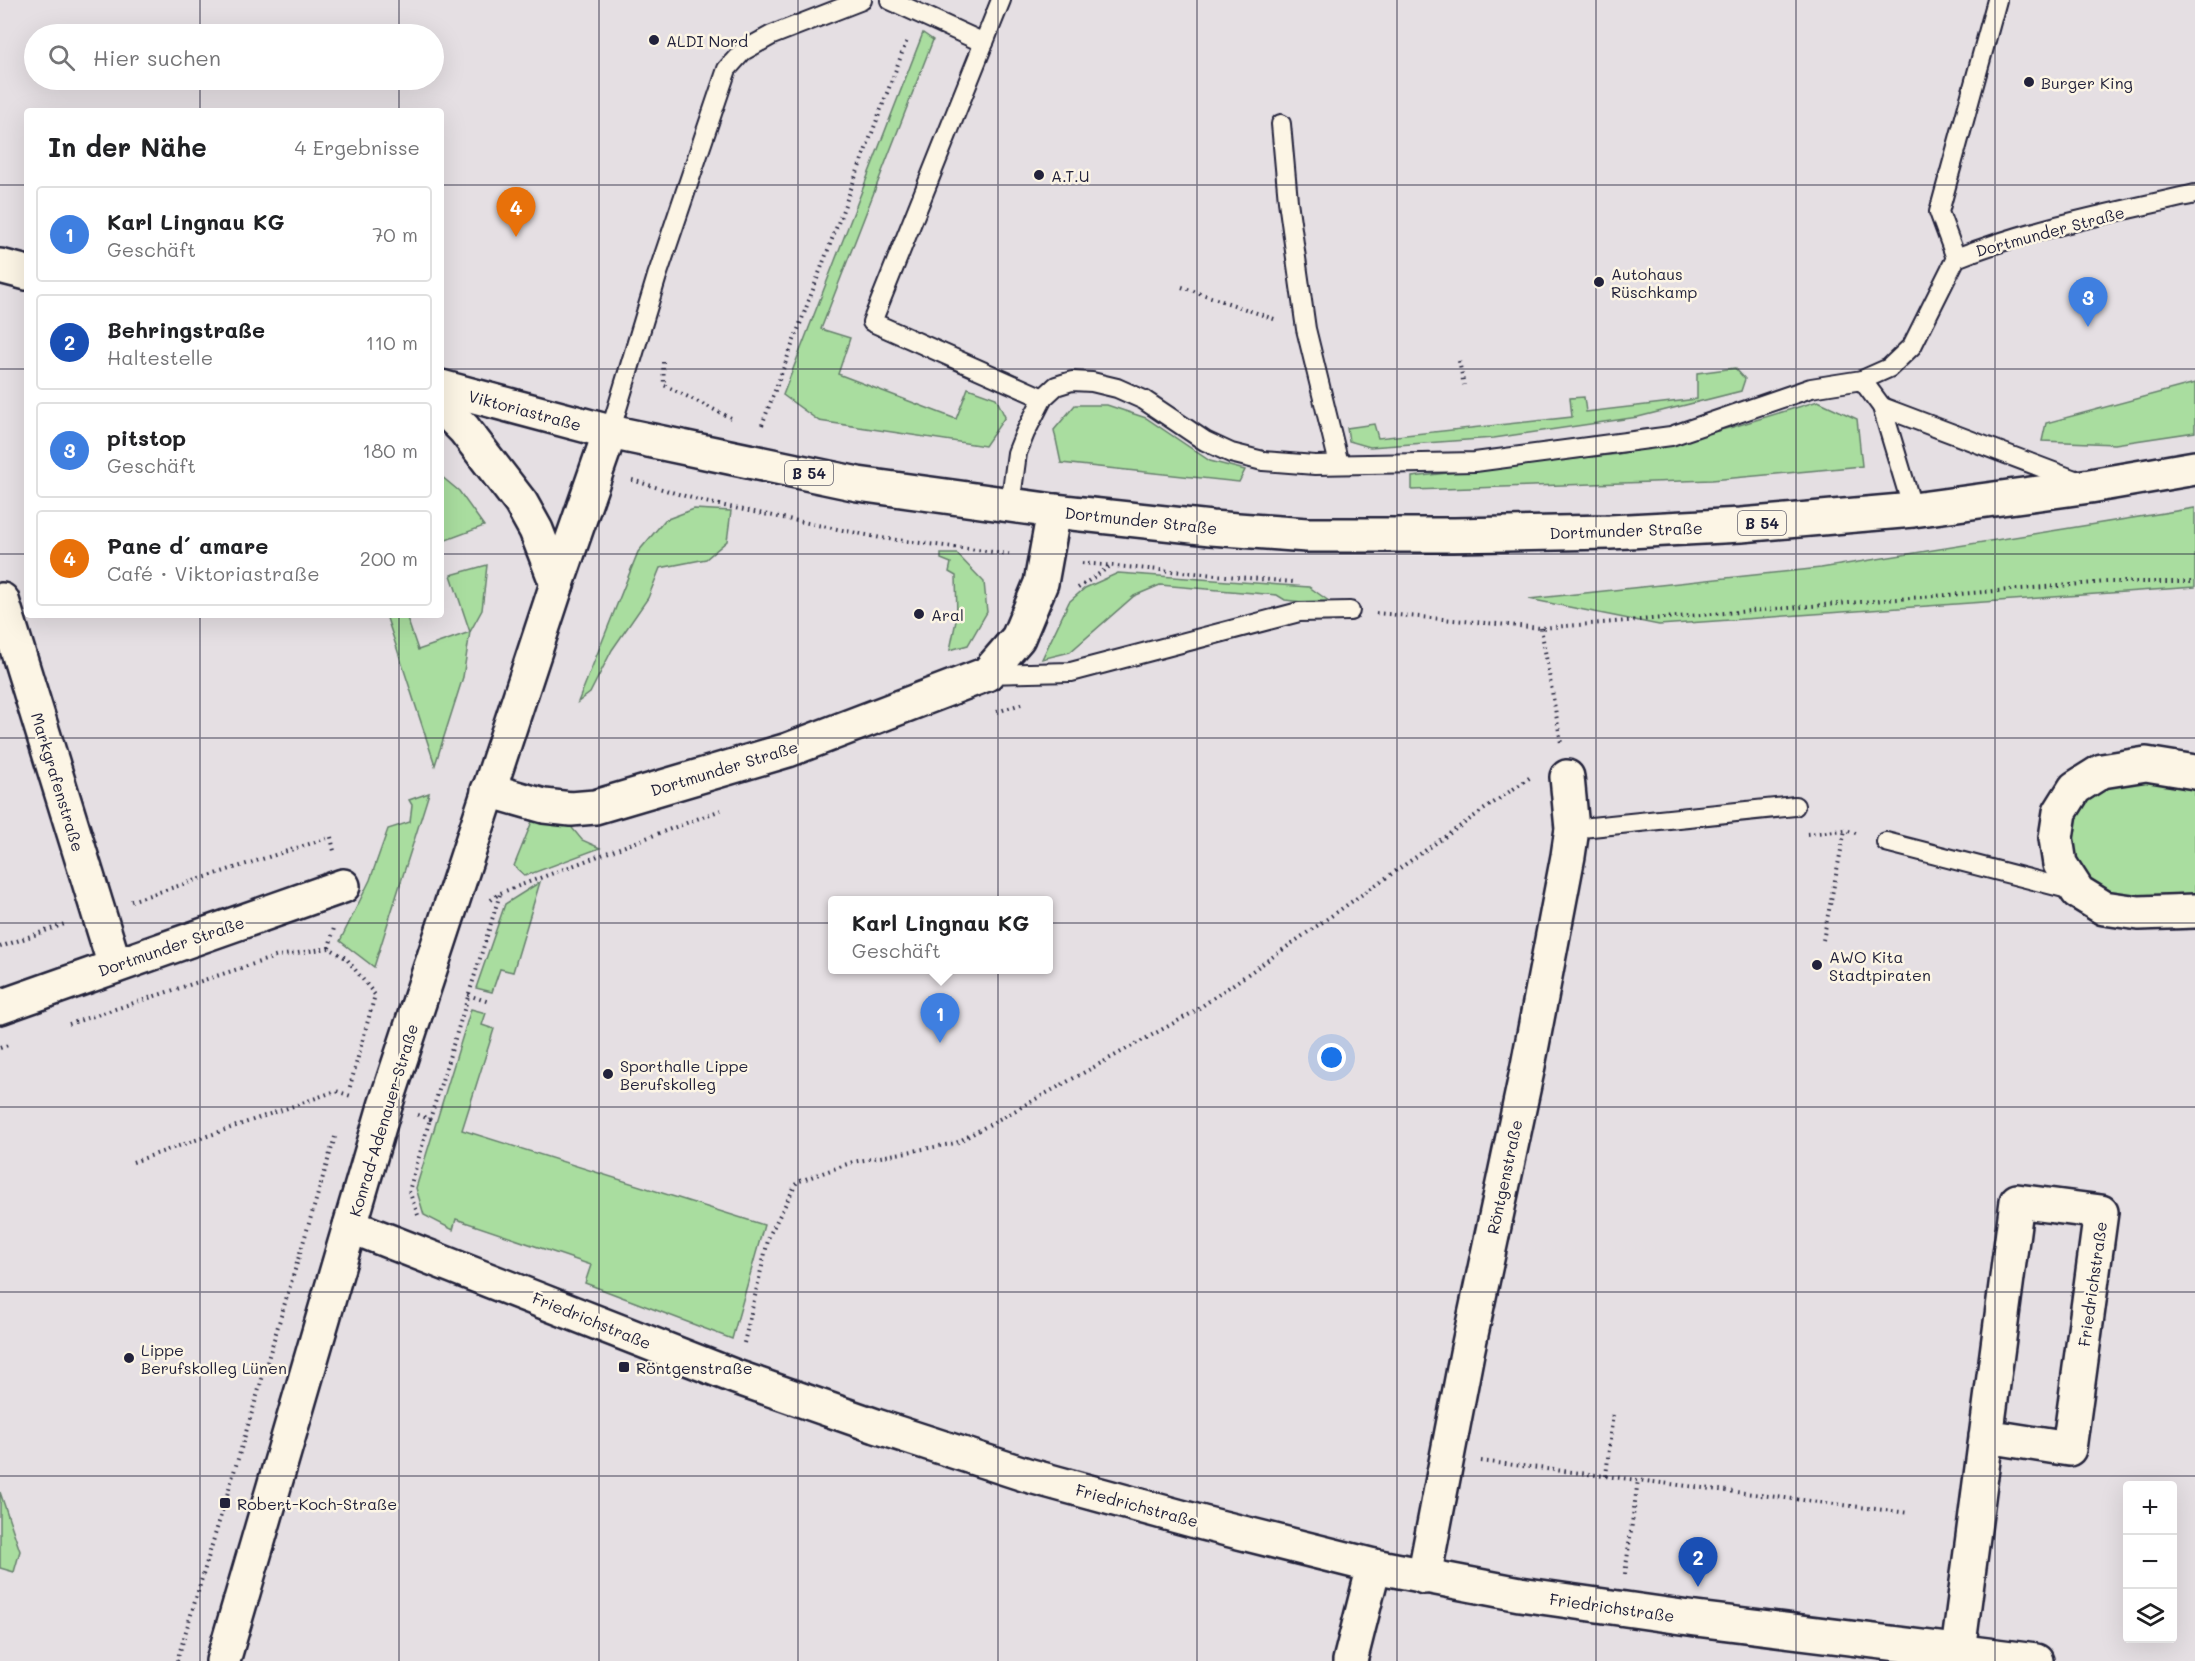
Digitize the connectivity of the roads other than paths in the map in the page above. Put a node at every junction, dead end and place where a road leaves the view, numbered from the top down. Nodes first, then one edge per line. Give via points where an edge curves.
1 (862, 0) edge
2 (890, 0) edge
3 (1001, 0) edge
4 (1997, 0) edge
5 (984, 43) junction
6 (1281, 124) dead end
7 (2195, 194) edge
8 (1956, 258) junction
9 (0, 266) edge
10 (24, 272) edge
11 (1862, 380) junction
12 (444, 388) edge
13 (1043, 398) junction
14 (1882, 407) junction
15 (444, 409) edge
16 (610, 432) junction
17 (1339, 464) junction
18 (2195, 468) edge
19 (2090, 486) junction
20 (1010, 506) junction
21 (1913, 510) junction
22 (1054, 511) junction
23 (557, 584) junction
24 (0, 601) edge
25 (1350, 611) road end
26 (987, 674) junction
27 (2195, 772) edge
28 (1568, 777) road end
29 (488, 790) junction
30 (1794, 806) dead end
31 (1572, 829) junction
32 (1886, 842) dead end
33 (343, 886) road end
34 (2078, 892) junction
35 (2195, 911) edge
36 (115, 966) junction
37 (0, 1007) edge
38 (350, 1226) junction
39 (1986, 1436) junction
40 (1374, 1566) junction
41 (1424, 1577) junction
42 (1958, 1651) junction
43 (1990, 1658) edge
44 (223, 1661) edge
45 (1350, 1661) edge
46 (2036, 1661) edge

1 - 16 lane via 772,35 743,51 727,69 660,266
2 - 5 lane
3 - 5 lane
4 - 8 lane via 1939,212
5 - 13 lane via 872,322
6 - 17 lane via 1306,330
7 - 8 lane, Dortmunder Straße via 2048,228
8 - 11 lane, Dortmunder Straße via 1912,346 1889,368
9 - 10 street
11 - 14 lane
11 - 17 lane, Dortmunder Straße via 1811,388 1671,436 1475,462
12 - 16 street, Viktoriastraße / B 54
13 - 17 lane, Dortmunder Straße via 1056,386 1072,381 1092,382 1144,400 1205,441 1232,453 1263,461
13 - 20 lane via 1017,453
14 - 19 lane
14 - 21 lane
15 - 23 street via 521,503
16 - 20 street, Dortmunder Straße / B 54 via 858,484
16 - 23 street, Konrad-Adenauer-Straße
18 - 19 street, Dortmunder Straße / B 54
19 - 21 street, Dortmunder Straße / B 54
20 - 22 street, Dortmunder Straße / B 54
21 - 22 street, Dortmunder Straße / B 54 via 1741,525 1454,535 1307,535
22 - 26 street, Dortmunder Straße via 1041,583 1018,639
23 - 29 street, Konrad-Adenauer-Straße
24 - 36 street, Markgrafenstraße
25 - 26 lane via 1299,612 1071,672
26 - 29 street, Dortmunder Straße via 777,753 595,807 544,806
27 - 34 street via 2146,764 2102,771 2075,788 2060,813 2056,838 2060,864
28 - 31 street, Röntgenstraße
29 - 38 street, Konrad-Adenauer-Straße
30 - 31 lane
31 - 41 street, Röntgenstraße
32 - 34 lane
33 - 36 street, Dortmunder Straße
34 - 35 street via 2104,908
36 - 37 street, Dortmunder Straße
38 - 40 street, Friedrichstraße via 736,1377 876,1426 1027,1475
38 - 44 street, Konrad-Adenauer-Straße
39 - 39 street, Friedrichstraße via 2017,1201 2101,1212 2069,1449
39 - 42 street, Friedrichstraße
40 - 41 street, Friedrichstraße
40 - 45 street
41 - 42 street, Friedrichstraße via 1620,1608
42 - 43 street, Friedrichstraße
43 - 46 street, Friedrichstraße

